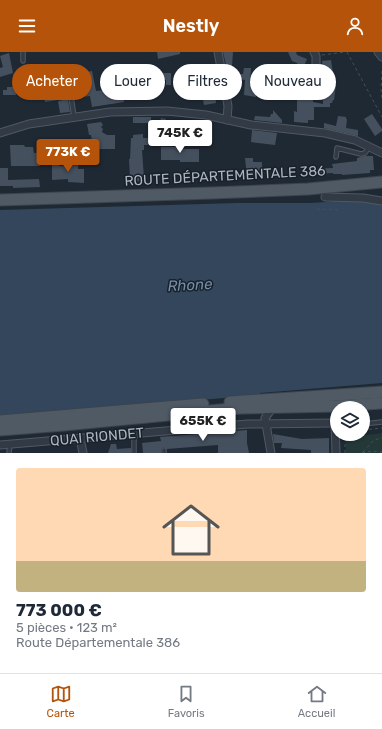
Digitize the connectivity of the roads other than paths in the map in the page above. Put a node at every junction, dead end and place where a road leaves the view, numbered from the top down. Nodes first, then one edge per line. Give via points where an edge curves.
1 (23, 52) edge
2 (218, 52) edge
3 (378, 52) edge
4 (315, 54) edge
5 (382, 57) edge
6 (23, 61) dead end
7 (315, 64) edge
8 (72, 100) edge
9 (74, 117) junction
10 (227, 120) junction
11 (0, 133) edge
12 (369, 147) junction
13 (382, 153) edge
14 (336, 157) dead end
15 (381, 182) edge
16 (326, 197) dead end
17 (0, 200) edge
18 (382, 201) edge
19 (382, 392) edge
20 (285, 398) junction
21 (382, 403) edge
22 (370, 404) edge
23 (271, 408) junction
24 (330, 408) edge
25 (0, 421) edge
26 (382, 422) edge
27 (370, 423) edge
28 (266, 425) junction
29 (330, 427) edge
30 (0, 430) edge
31 (134, 433) junction
32 (80, 438) junction
33 (336, 441) edge
34 (10, 444) junction
35 (0, 445) edge
36 (9, 453) edge
37 (83, 453) edge
38 (134, 453) edge
39 (271, 453) edge
40 (336, 453) edge

1 - 6 lane
2 - 10 street via 228,106
3 - 5 street
4 - 7 street
8 - 9 lane
9 - 10 street via 110,112 167,111
9 - 11 street via 29,124
10 - 12 street via 325,133 355,140
12 - 13 street
12 - 14 lane via 361,154 337,148
15 - 17 main road, ROUTE DÉPARTEMENTALE 386 via 308,189
16 - 18 street
19 - 20 main road
20 - 23 street
20 - 25 main road
21 - 22 main road
23 - 24 main road
23 - 28 street via 265,418
23 - 30 main road via 202,411
26 - 27 lane
28 - 29 street, QUAI RIONDET
28 - 31 street, QUAI RIONDET via 248,424 162,434
28 - 39 street
31 - 32 street, QUAI RIONDET
31 - 38 lane
32 - 34 street, QUAI RIONDET
32 - 37 street
33 - 40 street
34 - 35 street, QUAI RIONDET
34 - 36 lane

